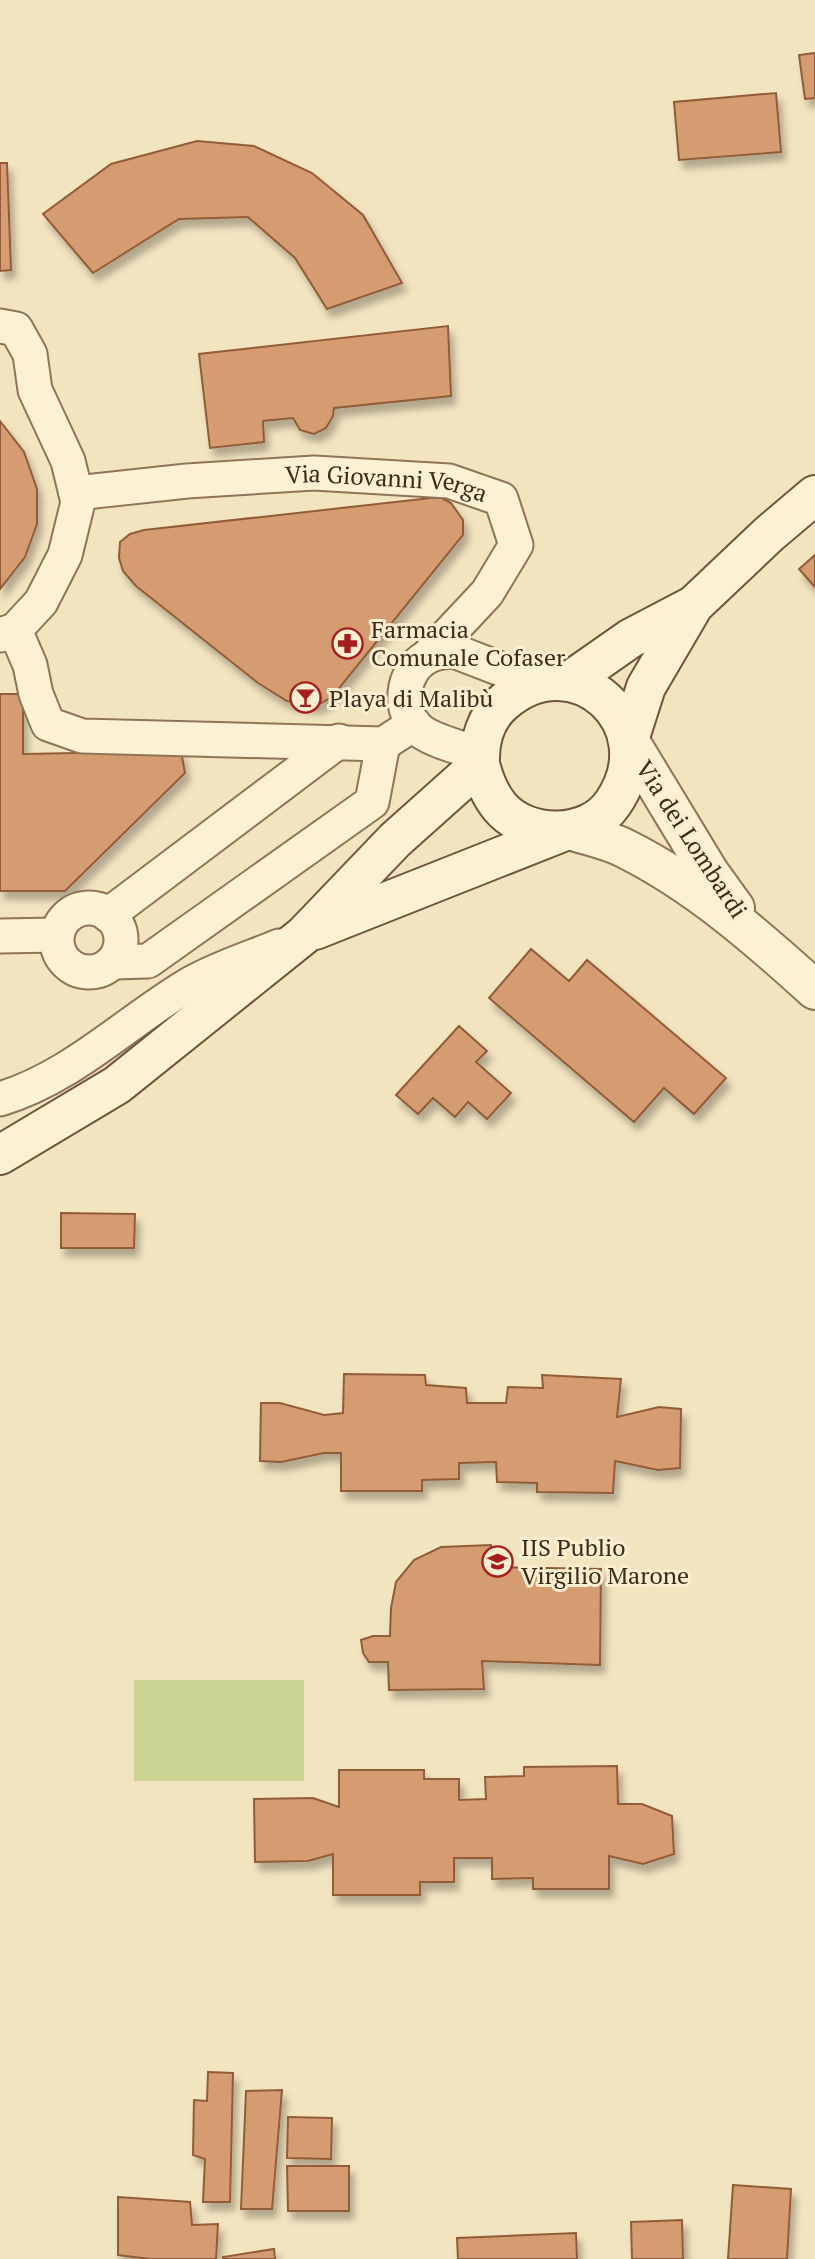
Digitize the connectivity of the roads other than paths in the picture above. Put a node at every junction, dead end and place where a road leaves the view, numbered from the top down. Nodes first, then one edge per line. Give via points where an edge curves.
1 (0, 326) edge
2 (76, 493) junction
3 (815, 495) edge
4 (694, 604) junction
5 (8, 633) edge
6 (427, 657) junction
7 (552, 682) junction
8 (414, 724) junction
9 (629, 740) junction
10 (339, 741) junction
11 (383, 744) junction
12 (479, 759) junction
13 (570, 830) junction
14 (108, 915) junction
15 (57, 935) junction
16 (303, 935) junction
17 (0, 936) edge
18 (757, 937) junction
19 (113, 962) junction
20 (815, 990) edge
21 (0, 1100) edge
22 (0, 1155) edge

1 - 2 street via 16,329 30,354 35,390 68,461
2 - 5 street via 78,502 65,555 41,602
2 - 6 street, Via Giovanni Verga via 314,473 449,481 501,499 516,545 487,593
3 - 4 main road
4 - 7 main road
4 - 9 main road via 646,687
5 - 10 street via 30,664 48,724 82,736
6 - 7 street via 454,651
6 - 8 street via 415,667 404,694
7 - 9 main road via 589,689 607,701
7 - 12 main road via 514,692 496,709 484,730
8 - 11 street
8 - 12 street via 423,733
9 - 13 main road via 630,764 624,787 611,807
9 - 18 main road, Via dei Lombardi via 709,872
10 - 11 street
10 - 14 street
11 - 19 street via 372,803 148,961
12 - 13 main road via 486,788 501,809 521,823 545,831
12 - 16 main road
13 - 16 main road
13 - 18 main road, Via dei Lombardi via 625,848
14 - 15 street via 88,908 76,911 67,916
14 - 19 street via 120,932
15 - 17 street
15 - 19 street via 60,955 75,970 95,972
16 - 21 street via 186,986 97,1049 26,1091
16 - 22 main road via 117,1085
18 - 20 main road, Via dei Lombardi

